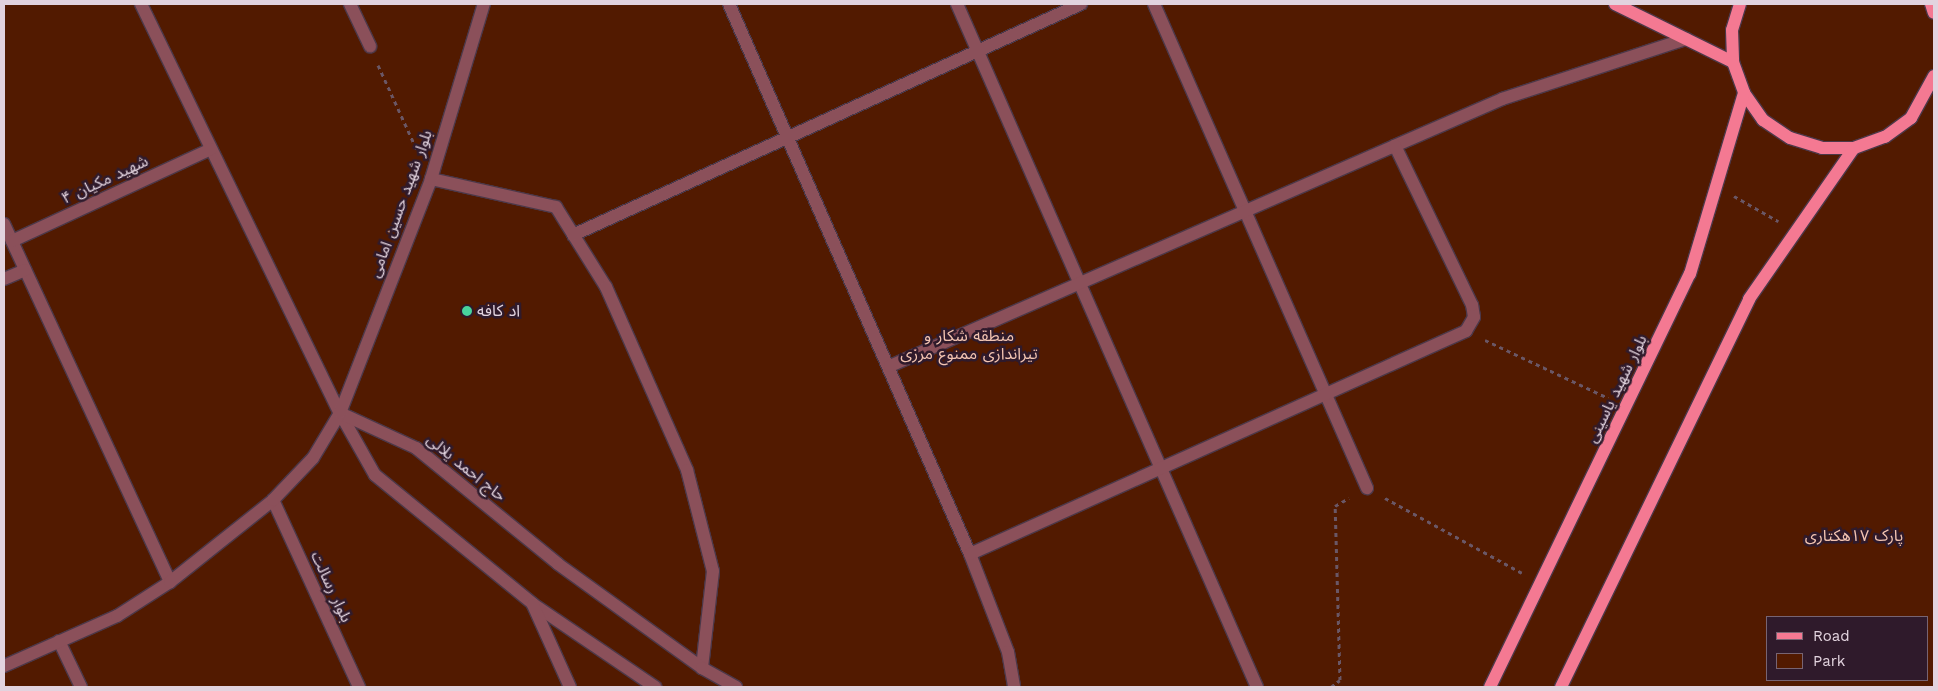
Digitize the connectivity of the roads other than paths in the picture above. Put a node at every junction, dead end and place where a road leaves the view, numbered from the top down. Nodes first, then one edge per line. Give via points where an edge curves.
1 (141, 4) edge
2 (350, 4) edge
3 (484, 4) edge
4 (729, 4) edge
5 (957, 4) edge
6 (1082, 4) edge
7 (1154, 4) edge
8 (1615, 4) edge
9 (1740, 4) edge
10 (1931, 4) edge
11 (1934, 13) edge
12 (1686, 39) junction
13 (370, 46) road end
14 (978, 52) junction
15 (1733, 62) junction
16 (1934, 76) edge
17 (1932, 90) edge
18 (1744, 93) junction
19 (790, 139) junction
20 (1395, 146) junction
21 (1854, 148) junction
22 (211, 149) junction
23 (431, 180) junction
24 (1246, 211) junction
25 (4, 224) edge
26 (573, 235) junction
27 (12, 241) junction
28 (24, 270) junction
29 (4, 279) edge
30 (1080, 283) junction
31 (890, 366) junction
32 (1326, 394) junction
33 (340, 413) junction
34 (1161, 468) junction
35 (1367, 488) road end
36 (273, 500) junction
37 (970, 554) junction
38 (170, 582) junction
39 (533, 604) junction
40 (59, 641) junction
41 (4, 666) edge
42 (702, 668) junction
43 (81, 687) edge
44 (359, 687) edge
45 (570, 687) edge
46 (655, 687) edge
47 (736, 687) edge
48 (1014, 687) edge
49 (1257, 687) edge
50 (1490, 687) edge
51 (1561, 687) edge

1 - 22 street
2 - 13 street
3 - 23 street, بلوار شهید حسین امامی
4 - 19 street
5 - 14 street
6 - 14 street
7 - 24 street
8 - 12 main road
9 - 15 main road via 1732,30
10 - 11 main road
12 - 15 main road
12 - 20 street via 1502,99
14 - 19 street
14 - 30 street
15 - 18 main road
16 - 17 main road
17 - 21 main road via 1911,118 1892,132
18 - 21 main road via 1763,120 1790,138 1822,148
18 - 50 main road, بلوار شهید یاسینی via 1690,274
19 - 26 street
19 - 31 street
20 - 24 street
20 - 32 street via 1472,305 1474,317 1466,331
21 - 51 main road via 1749,299
22 - 27 street, شهید مکیان ۴
22 - 33 street
23 - 26 street via 556,207
23 - 33 street, بلوار شهید حسین امامی
24 - 30 street
24 - 32 street
25 - 27 street
26 - 42 street via 606,287 687,470 713,571
27 - 28 street
28 - 29 street
28 - 38 street
30 - 31 street
30 - 34 street
31 - 37 street
32 - 34 street
32 - 35 street
33 - 36 street, بلوار شهید حسین امامی via 313,458
33 - 39 street via 375,475
33 - 42 street, حاج احمد یلالی via 416,448 558,564
34 - 37 street
34 - 49 street
36 - 38 street, بلوار شهید حسین امامی
36 - 44 street, بلوار رسالت
37 - 48 street via 1008,652
38 - 40 street, بلوار شهید حسین امامی via 116,616
39 - 45 street
39 - 46 street
40 - 41 street, بلوار شهید حسین امامی
40 - 43 street
42 - 47 street, حاج احمد یلالی

